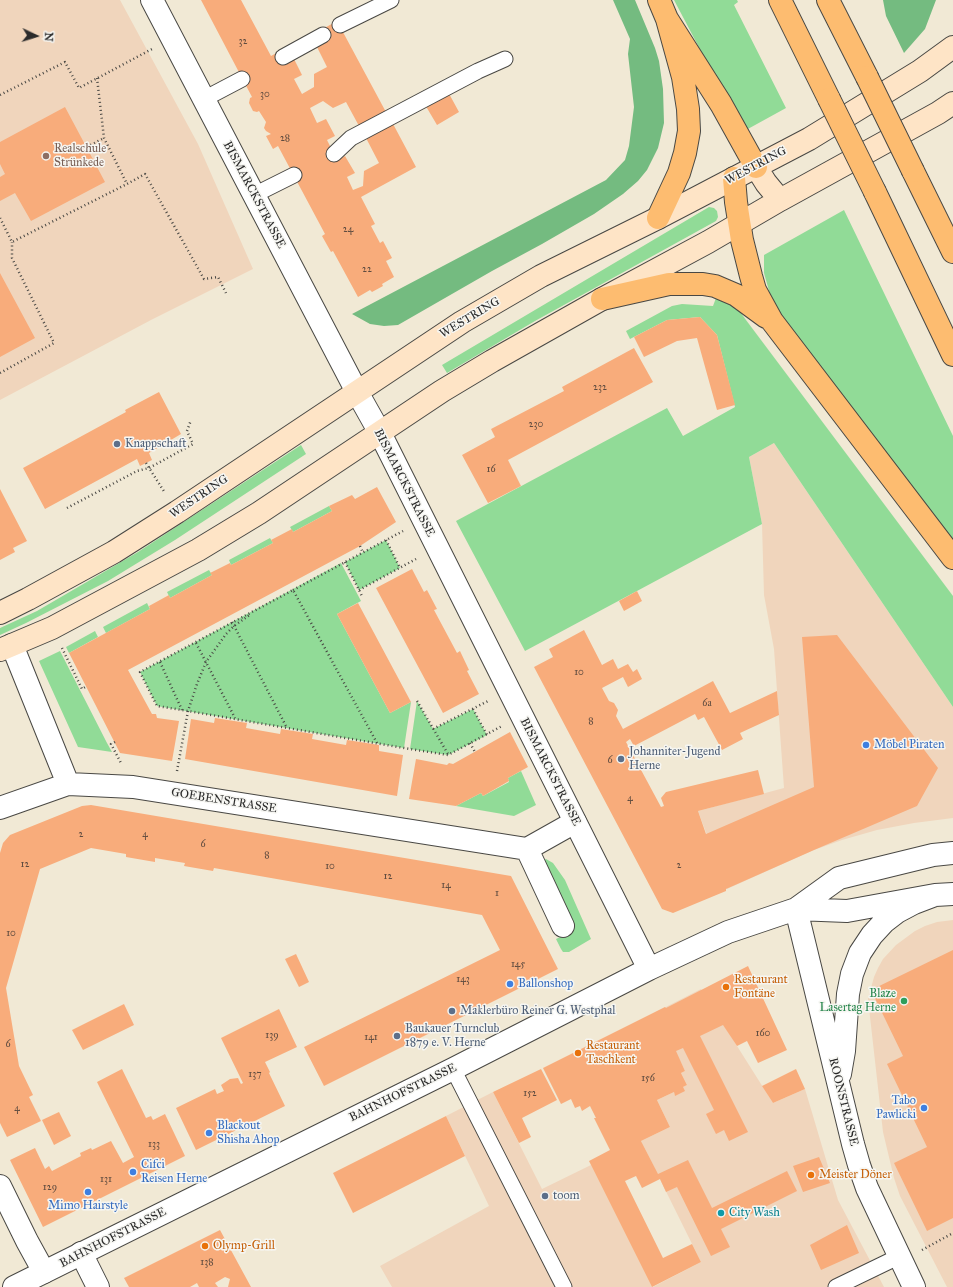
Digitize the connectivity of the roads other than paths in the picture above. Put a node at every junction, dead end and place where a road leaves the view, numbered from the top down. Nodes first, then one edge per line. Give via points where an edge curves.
1 (152, 0) edge
2 (391, 0) edge
3 (780, 0) edge
4 (828, 0) edge
5 (663, 10) edge
6 (340, 25) dead end
7 (323, 34) dead end
8 (953, 47) edge
9 (283, 57) dead end
10 (505, 59) dead end
11 (242, 79) dead end
12 (204, 99) junction
13 (953, 103) edge
14 (334, 154) dead end
15 (756, 167) junction
16 (294, 175) dead end
17 (734, 178) junction
18 (254, 195) junction
19 (780, 200) junction
20 (933, 214) junction
21 (658, 218) junction
22 (740, 224) junction
23 (953, 234) edge
24 (953, 252) edge
25 (602, 299) junction
26 (772, 321) junction
27 (953, 355) edge
28 (357, 392) junction
29 (380, 433) junction
30 (953, 558) edge
31 (0, 613) edge
32 (6, 648) edge
33 (68, 784) junction
34 (0, 808) edge
35 (575, 822) junction
36 (527, 849) junction
37 (953, 852) edge
38 (944, 894) edge
39 (796, 909) junction
40 (564, 926) dead end
41 (649, 969) junction
42 (454, 1068) junction
43 (838, 1084) junction
44 (0, 1186) edge
45 (81, 1253) junction
46 (900, 1256) junction
47 (44, 1272) junction
48 (14, 1287) edge
49 (98, 1287) edge
50 (564, 1287) edge
51 (836, 1287) edge
52 (914, 1287) edge

1 - 12 street, BISMARCKSTRASSE
2 - 6 lane
3 - 27 highway, bridge
4 - 20 highway, bridge
5 - 15 highway
5 - 21 highway via 683,77 689,131 679,173
7 - 9 lane
8 - 15 main road, WESTRING via 920,71 809,139
10 - 14 lane via 351,138
11 - 12 lane
12 - 18 street, BISMARCKSTRASSE
13 - 19 main road
15 - 17 main road, WESTRING
15 - 19 main road
16 - 18 lane
17 - 21 main road, WESTRING
17 - 22 highway
18 - 28 street, BISMARCKSTRASSE
19 - 22 main road
20 - 23 highway
20 - 24 highway
21 - 28 main road, WESTRING via 541,276 462,322
22 - 25 main road
22 - 26 highway via 755,290
25 - 26 highway via 669,284 703,284 736,295
25 - 29 main road via 442,391
26 - 30 highway
28 - 29 street, BISMARCKSTRASSE
28 - 31 main road, WESTRING via 108,555
29 - 32 main road via 266,509 198,550 52,628
29 - 35 street, BISMARCKSTRASSE
32 - 33 street
33 - 34 street
33 - 36 street, GOEBENSTRASSE via 133,787
35 - 36 street
35 - 41 street, BISMARCKSTRASSE
36 - 40 street
37 - 39 street, BAHNHOFSTRASSE via 839,878
38 - 39 street, BAHNHOFSTRASSE via 847,910
38 - 43 street via 897,912 872,935 860,953 848,994 844,1052
39 - 41 street, BAHNHOFSTRASSE via 728,932
39 - 43 street, ROONSTRASSE
41 - 42 street, BAHNHOFSTRASSE
42 - 45 street, BAHNHOFSTRASSE
42 - 50 lane
43 - 46 street, ROONSTRASSE via 867,1188
44 - 47 street
45 - 47 street, BAHNHOFSTRASSE
45 - 49 street
46 - 51 lane
46 - 52 street, ROONSTRASSE
47 - 48 street, BAHNHOFSTRASSE

